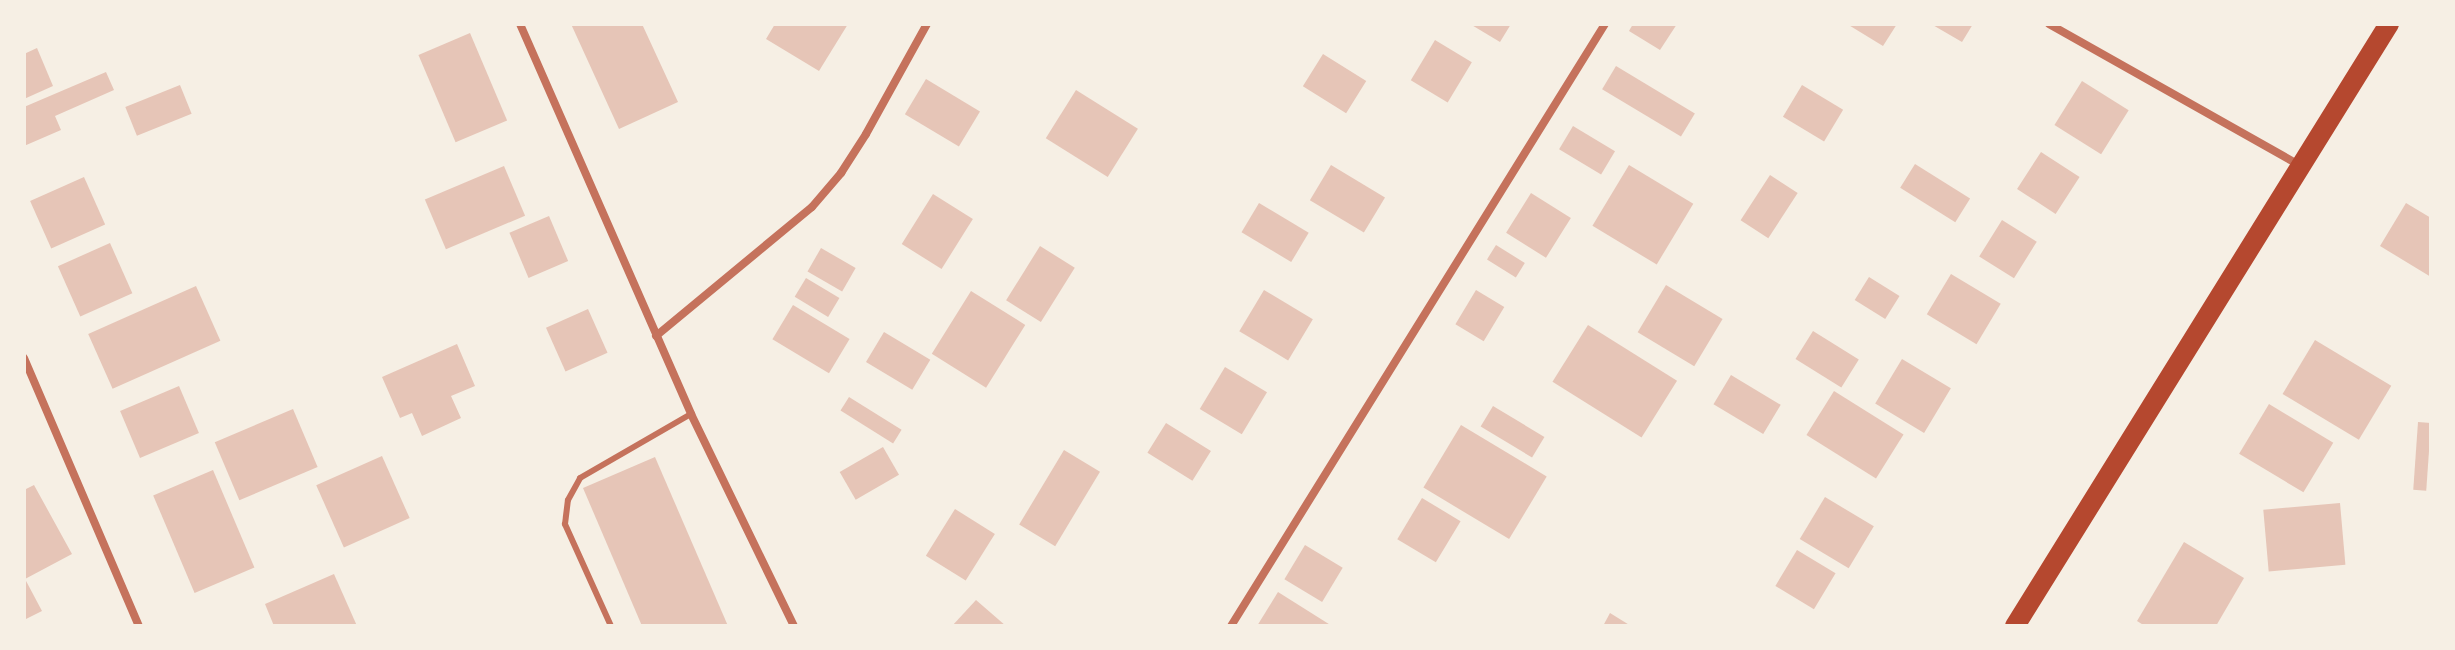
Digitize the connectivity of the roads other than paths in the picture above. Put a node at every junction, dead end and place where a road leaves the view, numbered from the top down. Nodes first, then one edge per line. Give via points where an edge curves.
1 (520, 24) edge
2 (927, 24) edge
3 (1605, 24) edge
4 (2049, 24) edge
5 (2389, 24) edge
6 (2300, 165) junction
7 (656, 336) junction
8 (24, 358) edge
9 (691, 414) junction
10 (139, 626) edge
11 (611, 626) edge
12 (794, 626) edge
13 (1231, 626) edge
14 (2015, 626) edge

1 - 7 street
2 - 7 street via 866,134 812,207
3 - 13 street
4 - 6 street
5 - 6 main road
6 - 14 main road
7 - 9 street
8 - 10 street
9 - 11 lane via 580,478 568,500 565,524
9 - 12 street

